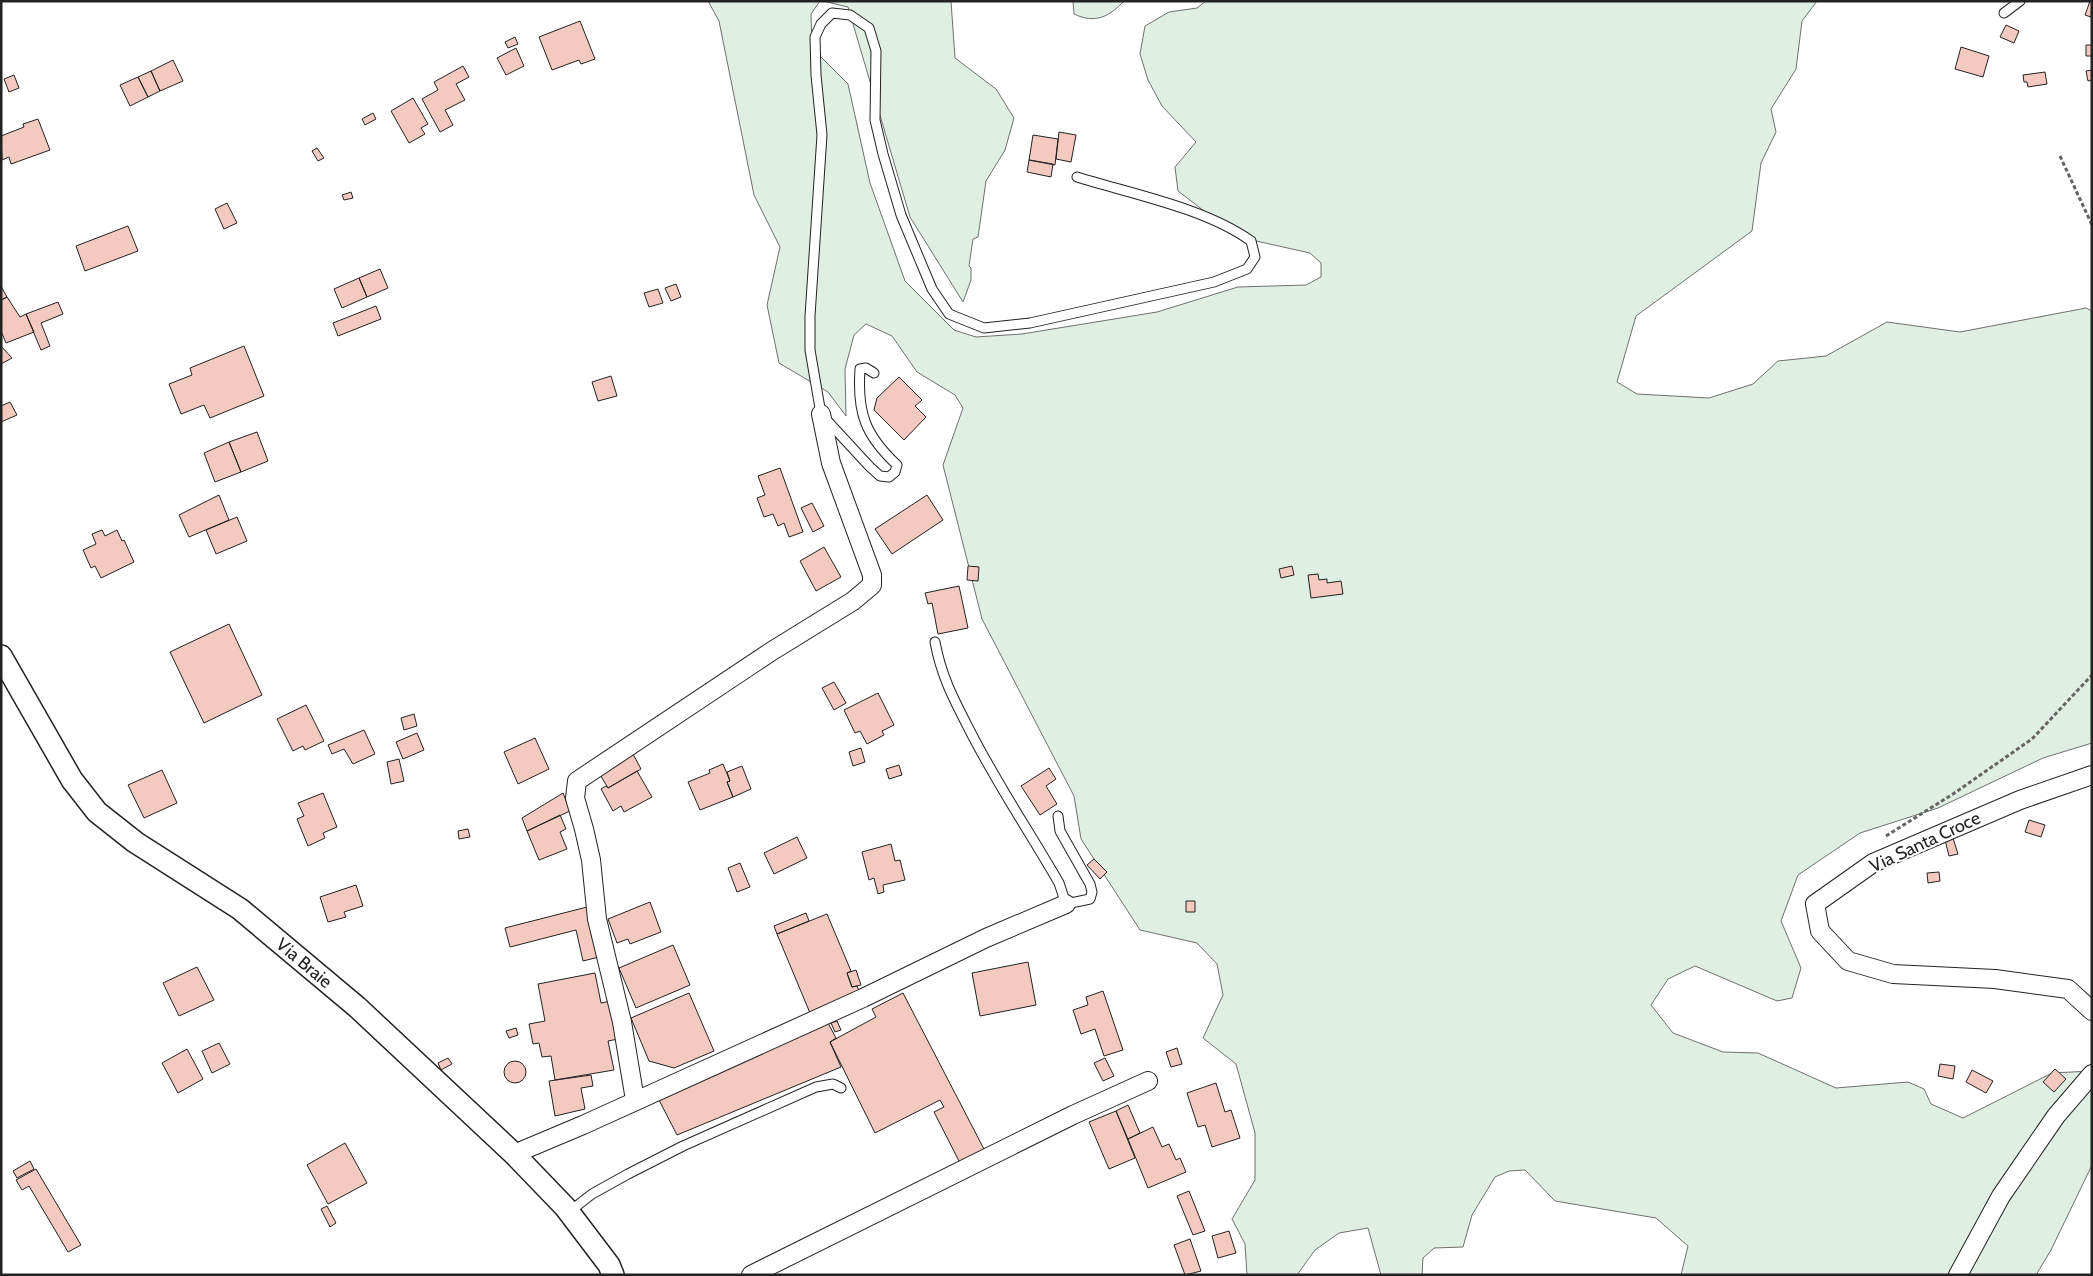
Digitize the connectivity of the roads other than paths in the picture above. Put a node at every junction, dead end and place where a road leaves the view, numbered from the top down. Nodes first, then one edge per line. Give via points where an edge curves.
1 (2020, 1) edge
2 (2004, 13) dead end
3 (1077, 177) dead end
4 (874, 373) dead end
5 (821, 414) junction
6 (935, 642) dead end
7 (1, 656) edge
8 (2092, 775) edge
9 (1058, 816) dead end
10 (1066, 904) junction
11 (2092, 1011) edge
12 (2092, 1074) edge
13 (1148, 1081) dead end
14 (841, 1088) dead end
15 (635, 1100) junction
16 (514, 1154) junction
17 (569, 1212) junction
18 (613, 1275) edge
19 (751, 1275) edge
20 (1958, 1275) edge

1 - 2 lane
3 - 5 lane via 1162,200 1235,230 1251,241 1255,257 1247,269 1214,282 1030,323 984,328 949,314 932,289 901,215 883,154 875,120 876,51 869,28 850,15 832,13 820,24 815,38 822,136 810,350
4 - 5 lane via 866,368 860,370 860,409 875,442 897,465 889,477 880,476 870,467
5 - 15 street via 831,463 872,575 872,586 577,781 575,798 591,860 597,919 622,1022
6 - 10 lane via 944,682 985,760 1059,883
7 - 16 street, Via Braie via 72,780 98,812 135,842 240,909 356,1007
8 - 11 street, Via Santa Croce via 2020,800 1873,863 1815,904 1820,931 1848,961 1893,974 1994,979 2068,989
9 - 10 lane via 1060,831 1092,892 1090,899
10 - 15 street
12 - 20 street via 2056,1116 2001,1196
13 - 19 street
14 - 17 lane via 833,1084 816,1087 683,1146 592,1194
15 - 16 street
16 - 17 street, Via Braie
17 - 18 street, Via Braie

